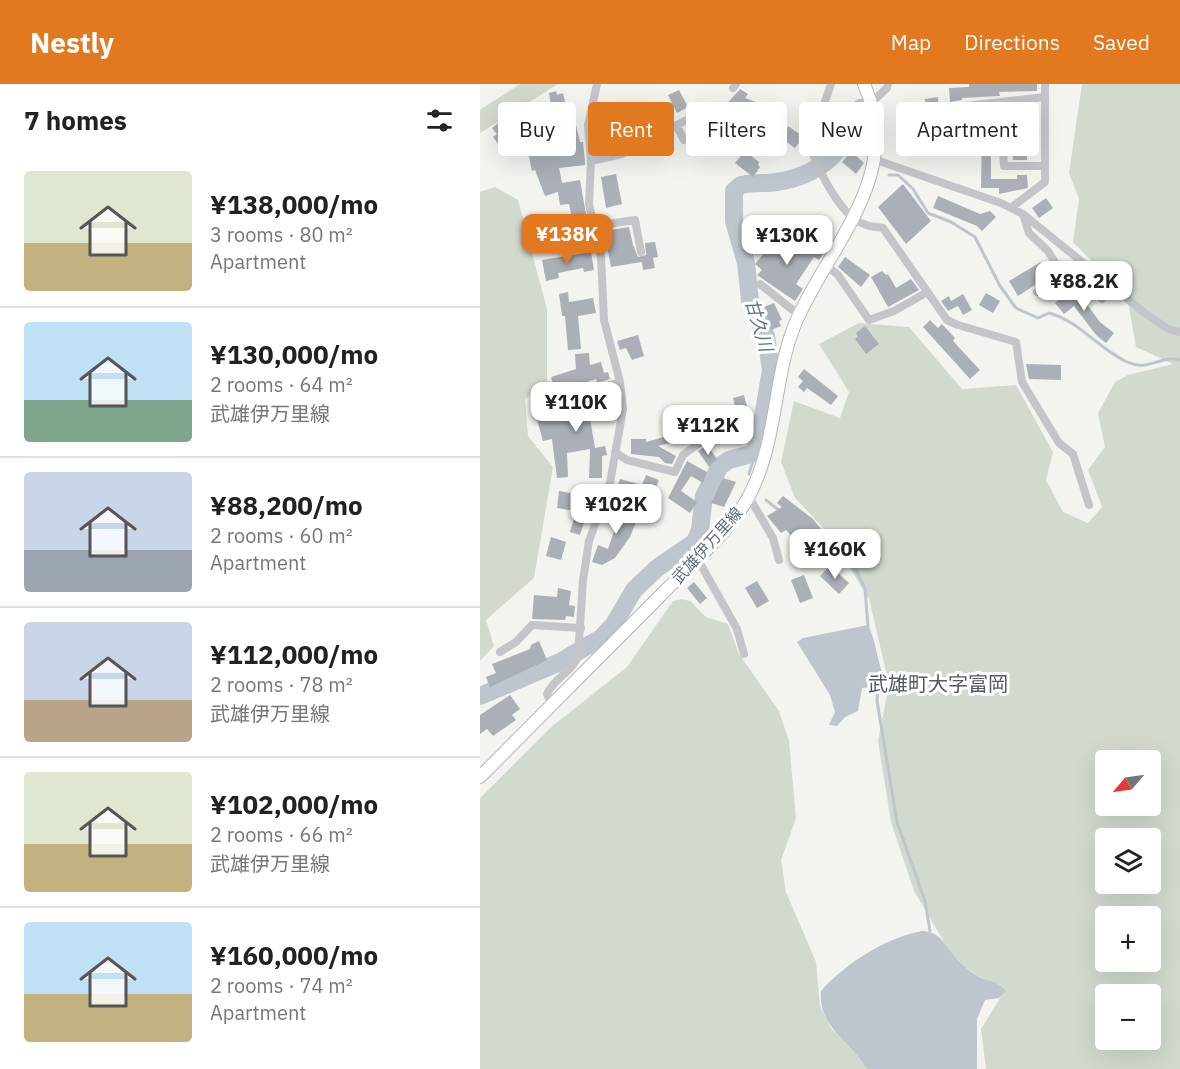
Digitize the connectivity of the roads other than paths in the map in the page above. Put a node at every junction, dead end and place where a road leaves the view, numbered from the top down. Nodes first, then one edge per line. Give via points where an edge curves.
1 (597, 84) edge
2 (831, 84) edge
3 (864, 84) edge
4 (888, 84) edge
5 (1045, 84) edge
6 (1045, 97) junction
7 (872, 102) joint
8 (1001, 102) edge
9 (686, 120) edge
10 (676, 125) junction
11 (684, 140) dead end
12 (876, 156) edge
13 (1003, 156) edge
14 (876, 160) junction
15 (591, 161) junction
16 (1045, 166) junction
17 (1012, 207) junction
18 (1023, 214) junction
19 (853, 218) junction
20 (594, 226) junction
21 (641, 252) dead end
22 (823, 269) junction
23 (1063, 276) junction
24 (760, 284) dead end
25 (1036, 292) dead end
26 (924, 294) dead end
27 (1102, 299) dead end
28 (799, 315) junction
29 (1180, 332) edge
30 (620, 382) junction
31 (558, 402) dead end
32 (720, 428) dead end
33 (615, 452) junction
34 (748, 497) junction
35 (1089, 505) dead end
36 (697, 558) junction
37 (780, 560) dead end
38 (581, 628) junction
39 (500, 652) dead end
40 (744, 654) dead end
41 (552, 705) junction
42 (480, 777) edge

1 - 15 street via 588,125
2 - 19 street via 810,146 820,173
3 - 7 main road, 武雄伊万里線
4 - 7 street
5 - 6 street
6 - 8 street
6 - 16 street
9 - 10 street
10 - 11 street
10 - 15 street via 622,154
12 - 14 main road, 武雄伊万里線
13 - 16 street via 1004,166
14 - 17 street
14 - 19 main road, 武雄伊万里線 via 867,191
15 - 20 street via 589,204
16 - 17 street via 1045,182
17 - 18 street
18 - 23 street via 1029,233 1048,251
18 - 29 street via 1146,314
19 - 22 main road, 武雄伊万里線
19 - 35 street via 864,225 883,228 947,320 1017,342 1022,382 1059,443 1073,454
20 - 21 street via 635,220
20 - 30 street via 601,257 604,320
22 - 26 street via 838,275 869,320
22 - 28 main road, 武雄伊万里線
23 - 25 street
23 - 27 street via 1081,280
24 - 28 street
28 - 34 main road, 武雄伊万里線 via 786,353 775,422
30 - 31 street
30 - 33 street via 623,409
32 - 33 street via 683,454 675,472 627,460
33 - 38 street via 610,483 589,541
34 - 36 main road, 武雄伊万里線
34 - 37 street via 773,538
36 - 40 street via 737,629
36 - 41 main road, 武雄伊万里線
38 - 39 street via 532,625
38 - 41 street via 575,664 549,688 547,694
41 - 42 main road, 武雄伊万里線

